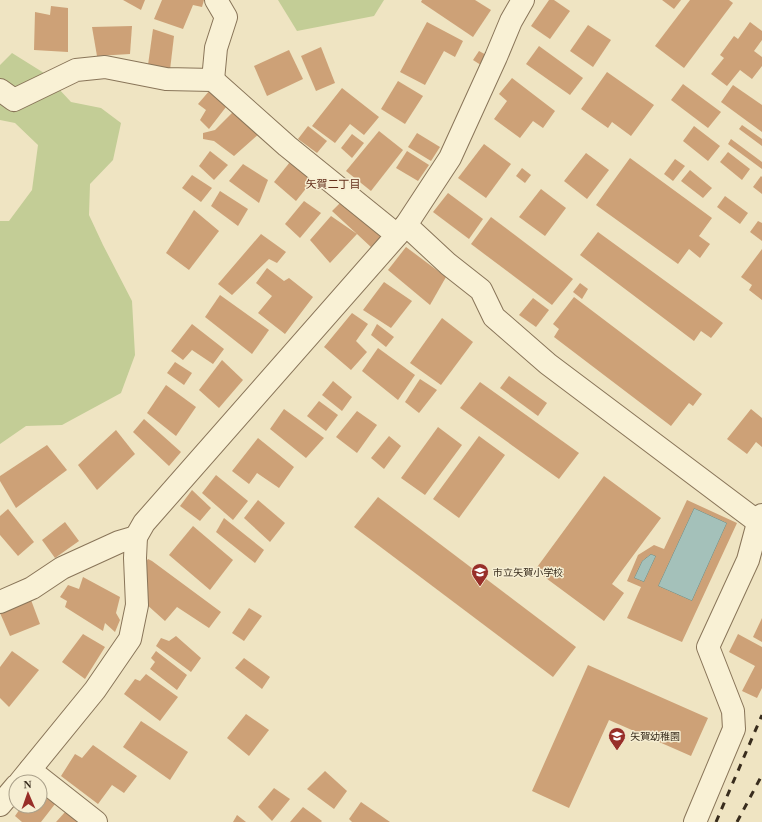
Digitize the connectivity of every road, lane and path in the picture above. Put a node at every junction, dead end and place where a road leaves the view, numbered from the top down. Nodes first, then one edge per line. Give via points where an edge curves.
1 (216, 0) edge
2 (523, 0) edge
3 (213, 80) junction
4 (0, 90) edge
5 (402, 230) junction
6 (761, 521) edge
7 (136, 537) junction
8 (0, 602) edge
9 (26, 774) edge
10 (48, 794) edge
11 (8, 796) edge
12 (0, 805) edge
13 (96, 822) edge
14 (694, 822) edge

1 - 3 street via 226,17 216,48
2 - 5 street via 511,21 450,158
3 - 4 street via 166,79 104,67 76,70 14,100
3 - 5 street via 287,146
5 - 6 street via 481,290 494,317 548,364
5 - 7 street via 144,524
6 - 14 street via 748,560 708,647 733,711 734,729
7 - 8 street via 62,568 32,588
7 - 9 street via 137,606 130,639 95,690
10 - 13 street
11 - 12 street

